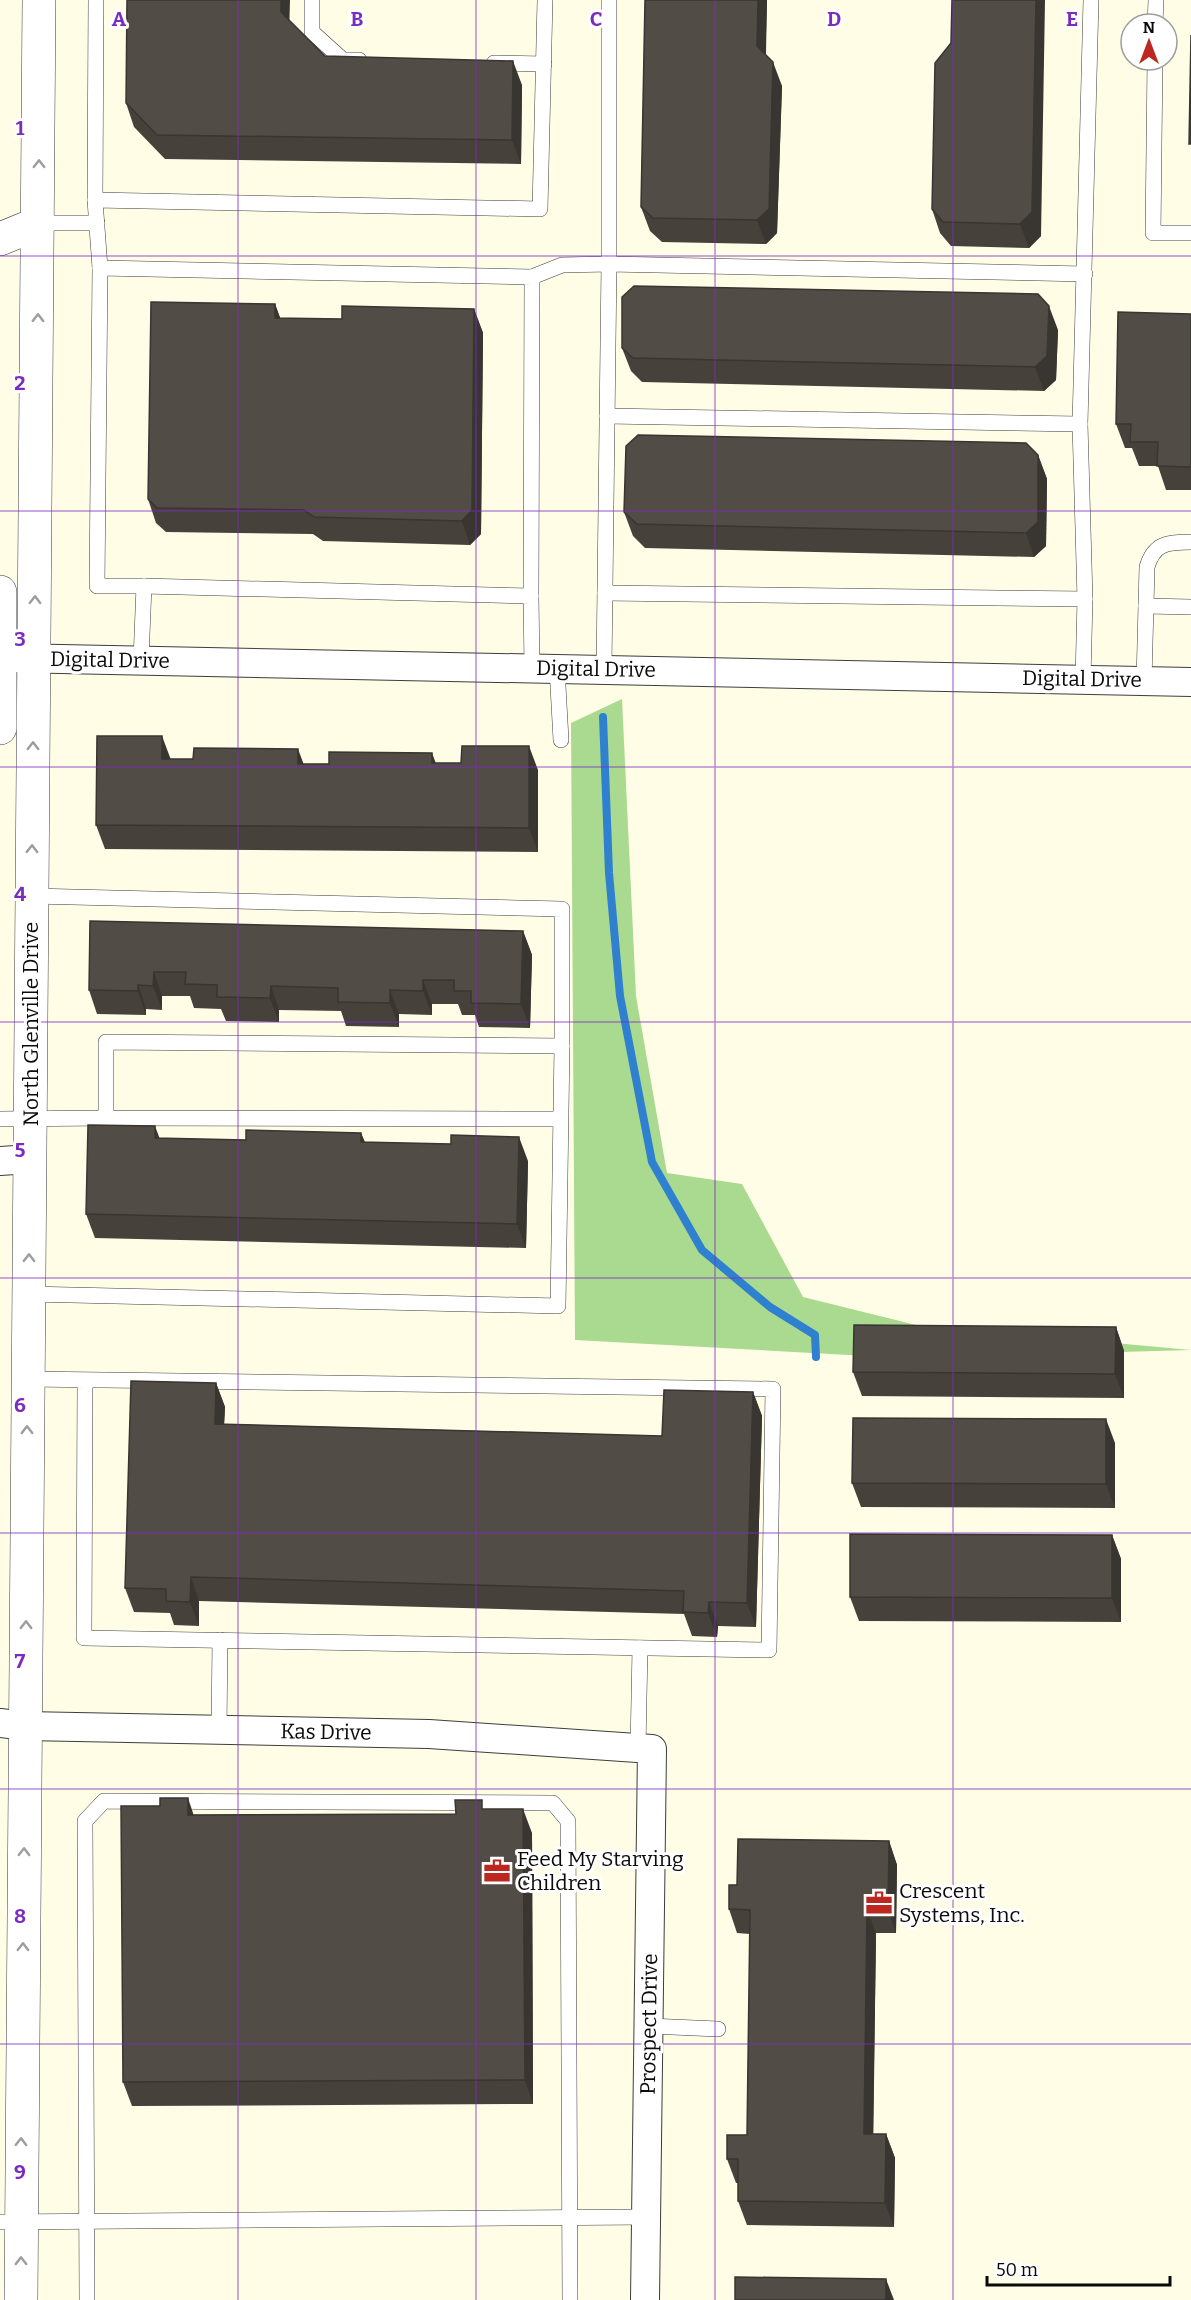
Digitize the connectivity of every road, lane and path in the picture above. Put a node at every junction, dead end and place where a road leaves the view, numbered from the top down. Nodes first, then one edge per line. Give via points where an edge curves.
1 (39, 0) edge
2 (96, 0) edge
3 (312, 0) edge
4 (545, 0) edge
5 (609, 0) edge
6 (1091, 0) edge
7 (378, 61) edge
8 (485, 63) edge
9 (544, 64) junction
10 (1155, 72) edge
11 (95, 200) junction
12 (39, 223) junction
13 (97, 223) junction
14 (1191, 234) edge
15 (0, 239) edge
16 (609, 264) junction
17 (100, 268) junction
18 (1085, 274) junction
19 (532, 277) junction
20 (607, 416) junction
21 (1080, 424) junction
22 (1191, 542) edge
23 (144, 586) junction
24 (0, 592) edge
25 (605, 593) junction
26 (531, 596) junction
27 (1085, 600) junction
28 (1146, 606) junction
29 (1191, 607) edge
30 (0, 658) edge
31 (34, 658) junction
32 (141, 660) junction
33 (544, 668) junction
34 (604, 669) junction
35 (1083, 679) junction
36 (1144, 681) junction
37 (1191, 681) edge
38 (0, 728) edge
39 (561, 740) dead end
40 (32, 896) junction
41 (562, 1046) junction
42 (106, 1118) junction
43 (15, 1119) edge
44 (560, 1119) junction
45 (15, 1160) edge
46 (28, 1294) junction
47 (28, 1379) junction
48 (85, 1380) junction
49 (220, 1640) junction
50 (640, 1648) junction
51 (13, 1725) edge
52 (219, 1730) junction
53 (645, 1748) junction
54 (649, 2026) junction
55 (718, 2029) dead end
56 (570, 2217) junction
57 (646, 2217) junction
58 (87, 2221) junction
59 (10, 2222) edge
60 (21, 2300) edge
61 (87, 2300) edge
62 (570, 2300) edge
63 (645, 2300) edge

12 -> 1 street, North Glenville Drive
2 - 11 lane
3 - 7 lane via 312,32 343,60
4 - 9 lane
5 - 16 lane
6 - 18 lane
8 - 9 lane
9 - 11 lane via 540,209
10 - 14 lane via 1153,233
11 - 13 lane
12 - 13 lane
12 - 15 street
31 -> 12 street, North Glenville Drive
13 - 17 lane
16 - 18 lane
16 - 19 lane via 562,265
16 - 20 lane
17 - 19 lane
17 - 23 lane via 97,586
18 - 21 lane
19 - 26 lane
20 - 21 lane
20 - 25 lane
21 - 27 lane
22 - 28 lane via 1168,543 1150,556
23 - 26 lane
23 - 32 lane
24 - 30 street
25 - 27 lane
25 - 34 lane
26 - 33 lane
27 - 35 lane
28 - 29 lane
28 - 36 lane
30 - 31 street, Digital Drive
30 - 38 street
31 - 32 street, Digital Drive
40 -> 31 street, North Glenville Drive
32 - 33 street, Digital Drive
33 - 34 street, Digital Drive
33 - 39 lane
34 - 35 street, Digital Drive
35 - 36 street, Digital Drive
36 - 37 street, Digital Drive
40 - 41 lane via 562,909
40 - 43 street, North Glenville Drive
41 - 42 lane via 106,1042
41 - 44 lane
42 - 43 lane
42 - 44 lane
43 - 45 street, North Glenville Drive
44 - 46 lane via 558,1306
46 -> 45 street, North Glenville Drive
46 - 47 street, North Glenville Drive
47 - 48 lane
51 -> 47 street, North Glenville Drive
48 - 49 lane via 84,1638
48 - 50 lane via 773,1389 769,1650
49 - 50 lane
49 - 52 lane
50 - 53 lane
51 - 52 street, Kas Drive
59 -> 51 street, North Glenville Drive
52 - 53 street, Kas Drive via 429,1734
53 - 54 street, Prospect Drive
54 - 55 lane
54 - 57 street, Prospect Drive
56 - 57 lane
56 - 58 lane
56 - 58 lane via 568,1821 553,1803 104,1801 85,1821
56 - 62 lane
57 - 63 street, Prospect Drive
58 - 59 lane
58 - 61 lane
60 -> 59 street, North Glenville Drive

